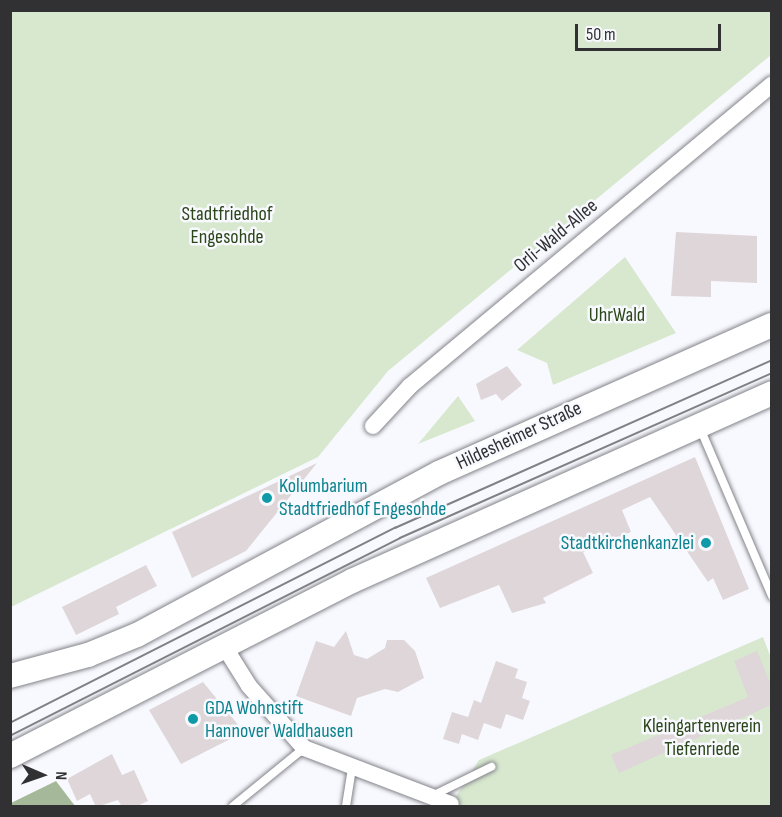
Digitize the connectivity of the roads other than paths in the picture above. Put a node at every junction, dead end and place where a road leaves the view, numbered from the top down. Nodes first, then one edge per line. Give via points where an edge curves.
1 (771, 84) edge
2 (771, 325) edge
3 (771, 393) edge
4 (698, 425) junction
5 (373, 426) dead end
6 (771, 596) edge
7 (224, 646) junction
8 (10, 676) edge
9 (304, 748) junction
10 (10, 756) edge
11 (490, 767) dead end
12 (352, 769) junction
13 (434, 795) junction
14 (451, 804) dead end
15 (233, 807) edge
16 (346, 807) edge

1 - 5 street, Orli-Wald-Allee via 410,386
2 - 8 main road, Hildesheimer Straße via 439,473 137,635 88,655
3 - 4 main road
4 - 6 lane
4 - 7 main road via 466,527
7 - 9 street via 249,686
7 - 10 main road
9 - 12 street
9 - 15 lane
11 - 13 lane
12 - 13 street
12 - 16 lane
13 - 14 street

